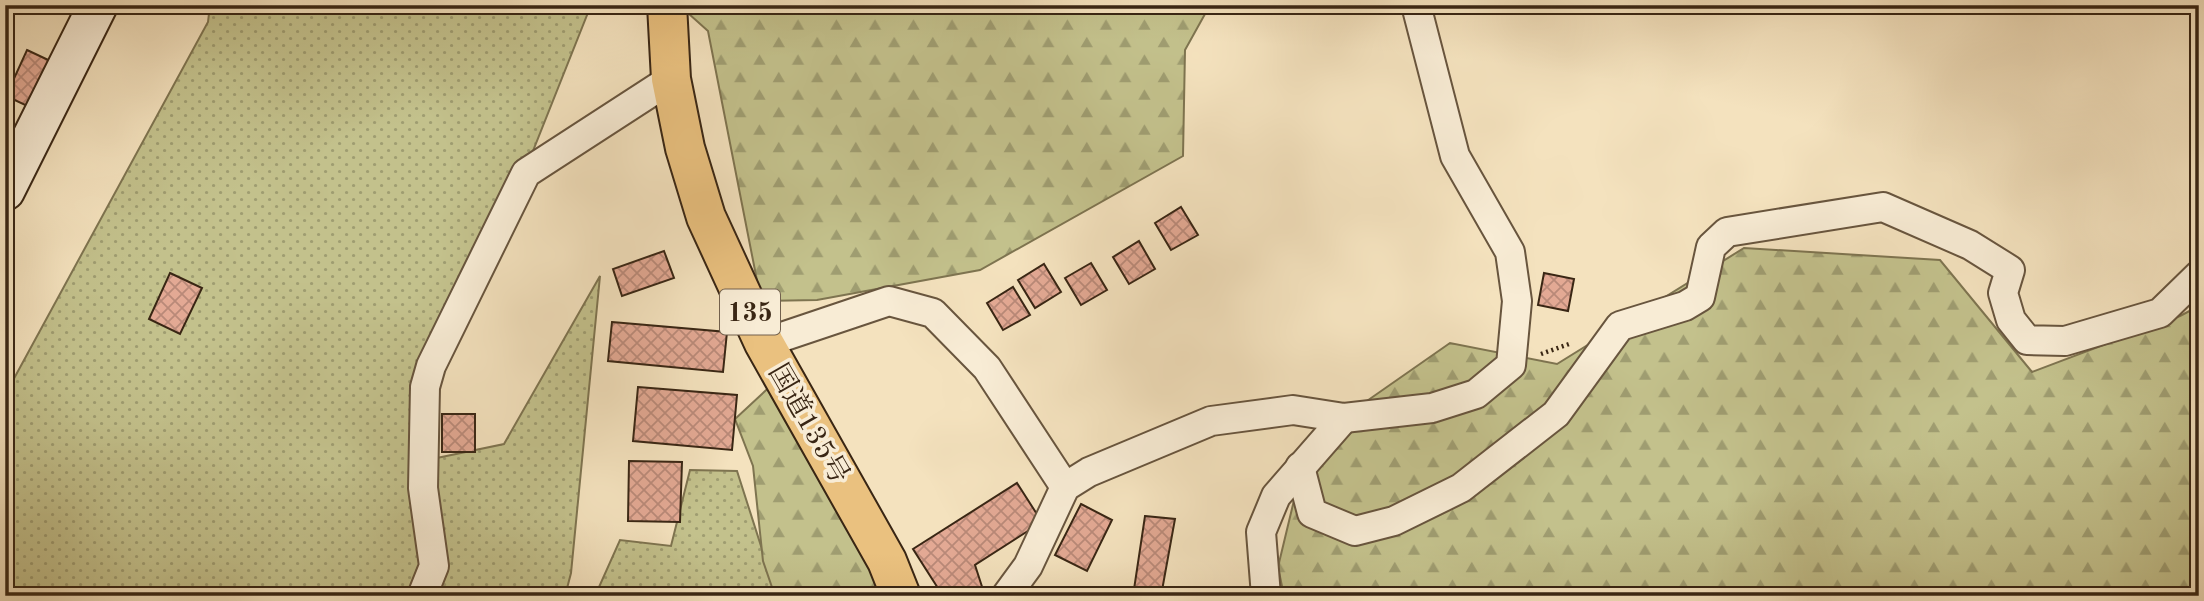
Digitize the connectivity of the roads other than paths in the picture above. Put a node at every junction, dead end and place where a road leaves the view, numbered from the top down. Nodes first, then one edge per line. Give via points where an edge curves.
1 (98, 5) edge
2 (667, 5) edge
3 (1416, 5) edge
4 (671, 79) junction
5 (5, 191) edge
6 (2199, 275) edge
7 (764, 343) junction
8 (1343, 418) junction
9 (1300, 467) junction
10 (1065, 487) junction
11 (422, 596) edge
12 (901, 596) edge
13 (1006, 596) edge
14 (1266, 596) edge

1 - 5 street
2 - 4 highway, 国道135号 / 135
3 - 8 street via 1455,156 1510,252 1517,301 1511,365 1476,394 1432,408
4 - 7 highway, 国道135号 / 135 via 706,217
4 - 11 street via 526,173 431,366 425,387 423,488 434,566
6 - 9 street via 2160,313 2065,341 2027,340 2011,320 2003,293 2010,270 1970,245 1884,207 1727,232 1712,247 1700,297 1620,326 1556,414 1461,488 1394,522 1355,531 1312,513
7 - 10 street via 889,301 933,313 987,368
7 - 12 highway, 国道135号 / 135 via 887,561
8 - 9 street
8 - 10 street via 1293,410 1210,421 1089,472
9 - 14 street via 1276,496 1261,532
10 - 13 street via 1028,566

